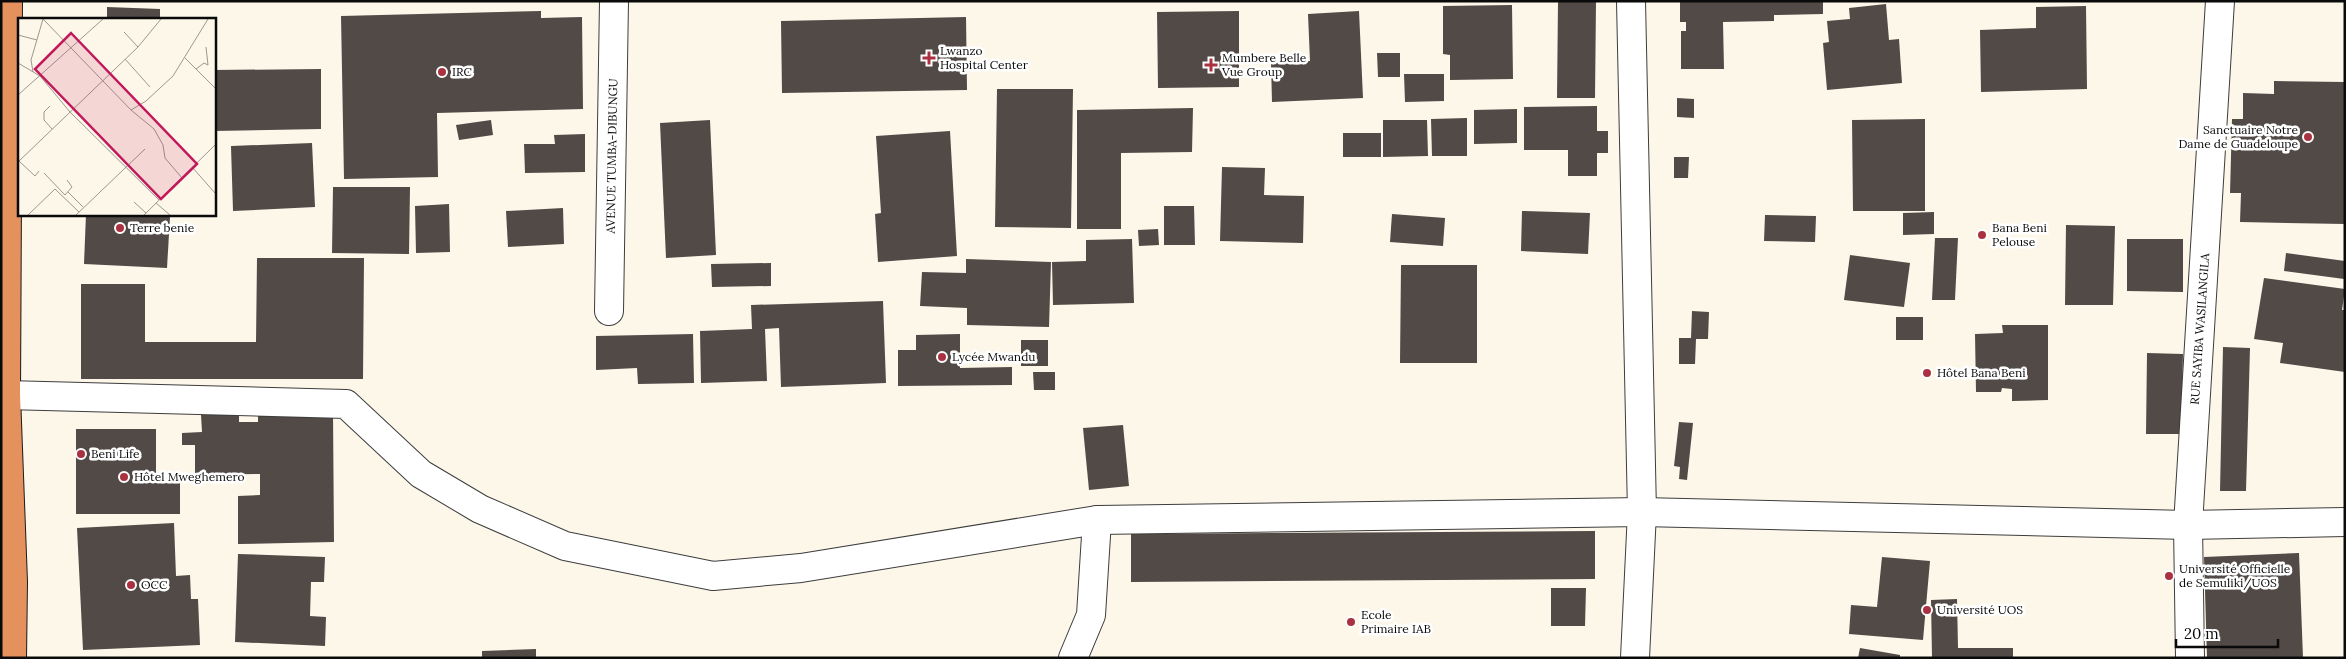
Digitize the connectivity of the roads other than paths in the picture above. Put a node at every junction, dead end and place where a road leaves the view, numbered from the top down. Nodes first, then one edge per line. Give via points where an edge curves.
1 (8, 1) edge
2 (614, 1) edge
3 (1631, 1) edge
4 (2220, 1) edge
5 (610, 311) dead end
6 (6, 395) junction
7 (1642, 512) junction
8 (1097, 520) junction
9 (2345, 522) edge
10 (2188, 525) junction
11 (7, 582) edge
12 (12, 658) edge
13 (1073, 658) edge
14 (1636, 658) edge
15 (2190, 658) edge

1 - 6 highway
2 - 5 street, AVENUE TUMBA-DIBUNGU
3 - 7 street
4 - 10 street, RUE SAYIBA WASILANGILA
6 - 8 street via 346,404 421,474 480,509 565,546 713,576 801,568
6 - 11 highway
7 - 8 street
7 - 10 street
7 - 14 street
8 - 13 street via 1091,615
9 - 10 street
10 - 15 street, RUE SAYIBA WASILANGILA
11 - 12 highway

